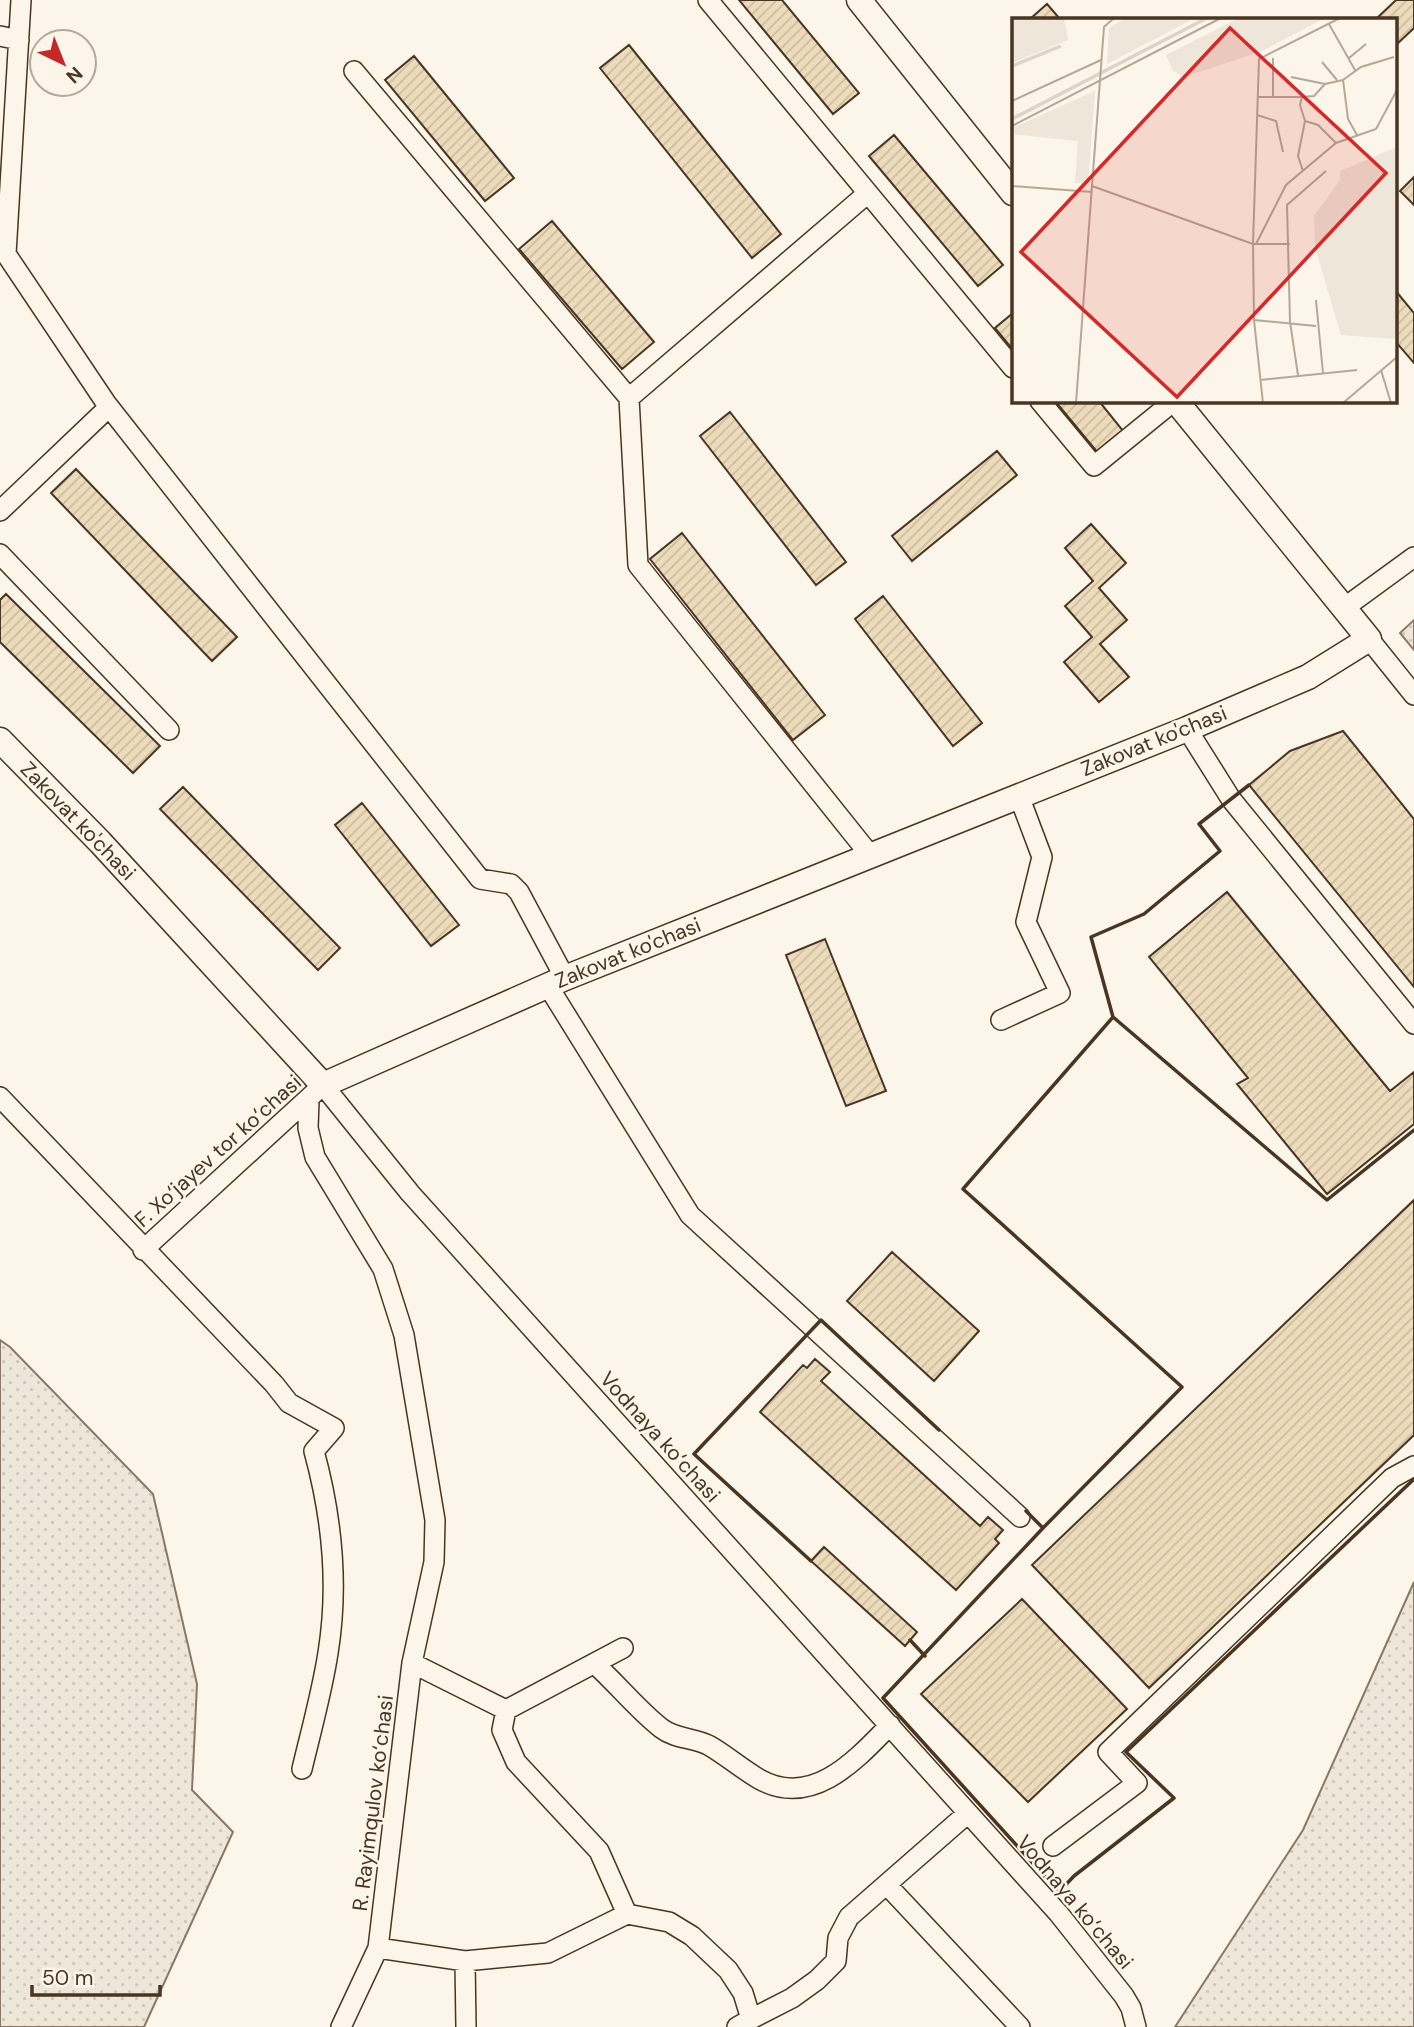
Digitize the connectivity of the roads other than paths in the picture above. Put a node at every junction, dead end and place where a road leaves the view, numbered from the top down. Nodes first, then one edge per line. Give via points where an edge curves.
1 (21, 0) edge
2 (708, 0) edge
3 (859, 0) edge
4 (10, 38) edge
5 (354, 71) dead end
6 (1012, 192) edge
7 (868, 193) junction
8 (3, 254) edge
9 (1012, 367) edge
10 (629, 398) junction
11 (1041, 402) edge
12 (1174, 402) edge
13 (1176, 402) edge
14 (109, 407) junction
15 (0, 511) edge
16 (0, 554) edge
17 (1414, 557) edge
18 (1344, 608) junction
19 (1369, 639) junction
20 (1414, 695) edge
21 (1187, 729) junction
22 (169, 730) dead end
23 (0, 740) edge
24 (1019, 796) junction
25 (870, 855) junction
26 (556, 982) junction
27 (1001, 1020) dead end
28 (1414, 1024) edge
29 (316, 1093) junction
30 (0, 1097) edge
31 (143, 1250) junction
32 (1414, 1466) edge
33 (1020, 1517) dead end
34 (623, 1648) dead end
35 (412, 1663) junction
36 (596, 1664) junction
37 (506, 1710) junction
38 (890, 1725) junction
39 (302, 1769) dead end
40 (968, 1813) junction
41 (1053, 1846) dead end
42 (887, 1885) junction
43 (627, 1914) junction
44 (378, 1948) junction
45 (465, 1961) junction
46 (744, 2023) edge
47 (341, 2027) edge
48 (466, 2027) edge
49 (1020, 2027) edge
50 (1136, 2027) edge

1 - 4 street
2 - 7 street
3 - 6 main road
4 - 8 street
5 - 10 street
7 - 9 street
7 - 10 street
8 - 14 street
10 - 25 street via 638,565
11 - 12 street via 1094,466
13 - 18 main road
14 - 15 street
14 - 26 street via 480,878 511,884 519,892
16 - 22 street
17 - 18 street
18 - 19 main road
19 - 20 street
19 - 21 main road, Zakovat ko'chasi via 1308,677
21 - 24 main road, Zakovat ko'chasi
21 - 28 street via 1231,800
23 - 29 main road, Zakovat ko'chasi via 100,842
24 - 25 main road, Zakovat ko'chasi
24 - 27 street via 1042,858 1026,922 1060,993
25 - 26 main road, Zakovat ko'chasi
26 - 29 main road, Zakovat ko'chasi
26 - 33 street via 690,1215
29 - 31 street, F. Xo‘jayev tor ko‘chasi
29 - 35 street, R. Rayimqulov ko‘chasi via 308,1128 315,1157 383,1269 404,1335 418,1408 435,1520 434,1562
29 - 38 street, Vodnaya ko‘chasi
30 - 31 street, F. Xo‘jayev tor ko‘chasi
31 - 39 street, F. Xo‘jayev tor ko‘chasi via 289,1403 334,1428 314,1451 329,1510 333,1599 328,1653
32 - 41 street via 1392,1478 1108,1752 1137,1783
34 - 36 street
35 - 37 street
35 - 44 street, R. Rayimqulov ko‘chasi
36 - 37 street
36 - 38 street via 661,1728 678,1738 707,1744 773,1785 810,1787 834,1776
37 - 43 street via 502,1730 516,1762 599,1852
38 - 40 street, Vodnaya ko‘chasi
40 - 42 street
40 - 50 street, Vodnaya ko‘chasi via 1107,1975 1131,2008
42 - 46 street via 849,1917 838,1938 836,1961 817,1980
42 - 49 street
43 - 45 street via 548,1954
43 - 46 street via 669,1922 692,1936 728,1970 743,1993
44 - 45 street
44 - 47 street, R. Rayimqulov ko‘chasi
45 - 48 street

